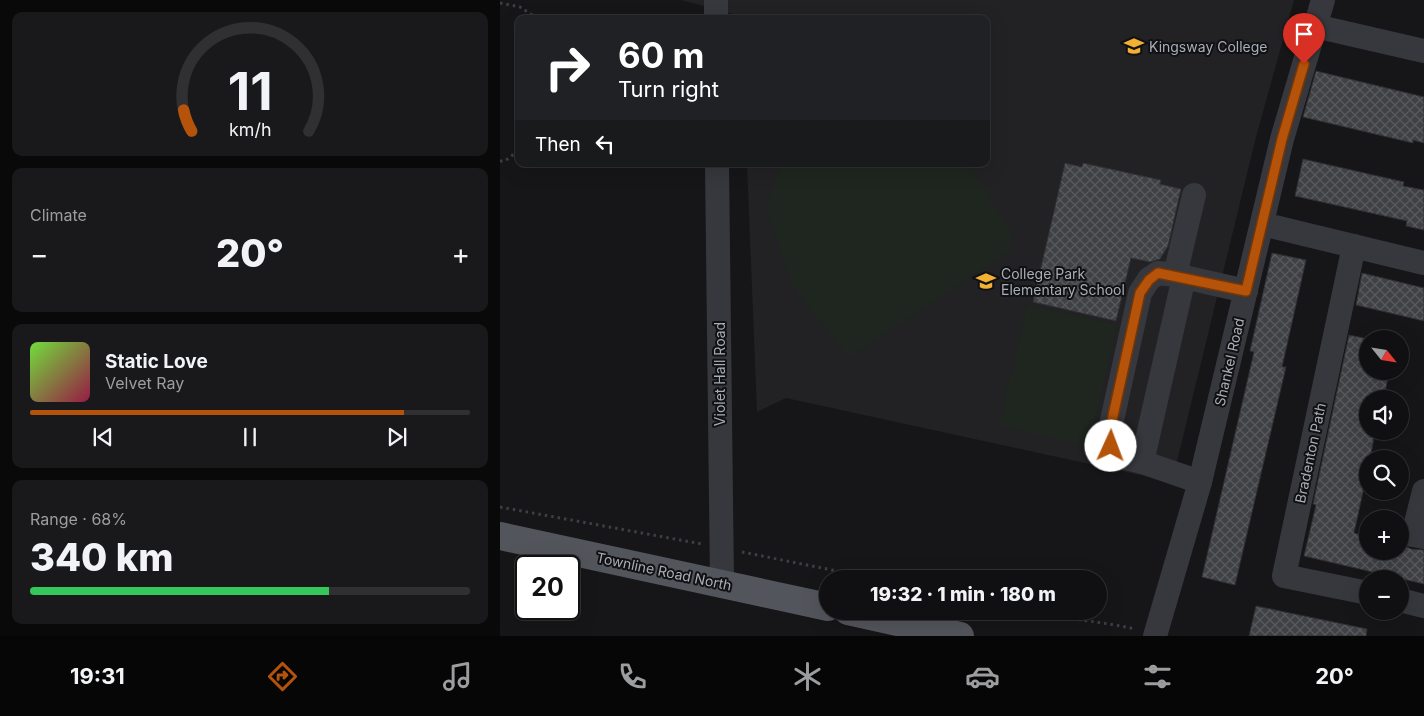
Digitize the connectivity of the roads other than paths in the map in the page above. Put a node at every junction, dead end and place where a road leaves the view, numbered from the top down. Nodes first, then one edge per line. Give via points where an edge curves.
1 (716, 0) edge
2 (1322, 0) edge
3 (716, 15) edge
4 (1315, 26) junction
5 (1424, 51) edge
6 (717, 167) edge
7 (1194, 195) dead end
8 (1262, 224) junction
9 (1354, 246) junction
10 (1424, 263) edge
11 (1179, 276) junction
12 (1246, 291) junction
13 (1142, 462) junction
14 (1200, 482) junction
15 (1424, 490) edge
16 (500, 536) edge
17 (1424, 538) edge
18 (722, 583) junction
19 (1359, 592) edge
20 (1409, 602) edge
21 (819, 605) edge
22 (1424, 606) edge
23 (888, 620) edge
24 (1155, 635) edge
25 (960, 636) edge

1 - 3 street
2 - 4 street, Shankel Road
4 - 5 street
4 - 8 street, Shankel Road via 1282,139
6 - 18 street, Violet Hall Road
7 - 11 street
8 - 9 street
8 - 12 street, Shankel Road
9 - 10 street
9 - 19 street, Bradenton Path via 1284,576
11 - 12 street
11 - 13 street
11 - 13 street via 1158,273 1140,293 1109,434 1111,446 1120,457
12 - 14 street, Shankel Road
13 - 14 street
14 - 24 street, Shankel Road
15 - 17 street via 1413,535
16 - 18 main road, Townline Road North
18 - 21 main road, Townline Road North
20 - 22 street
23 - 25 main road

